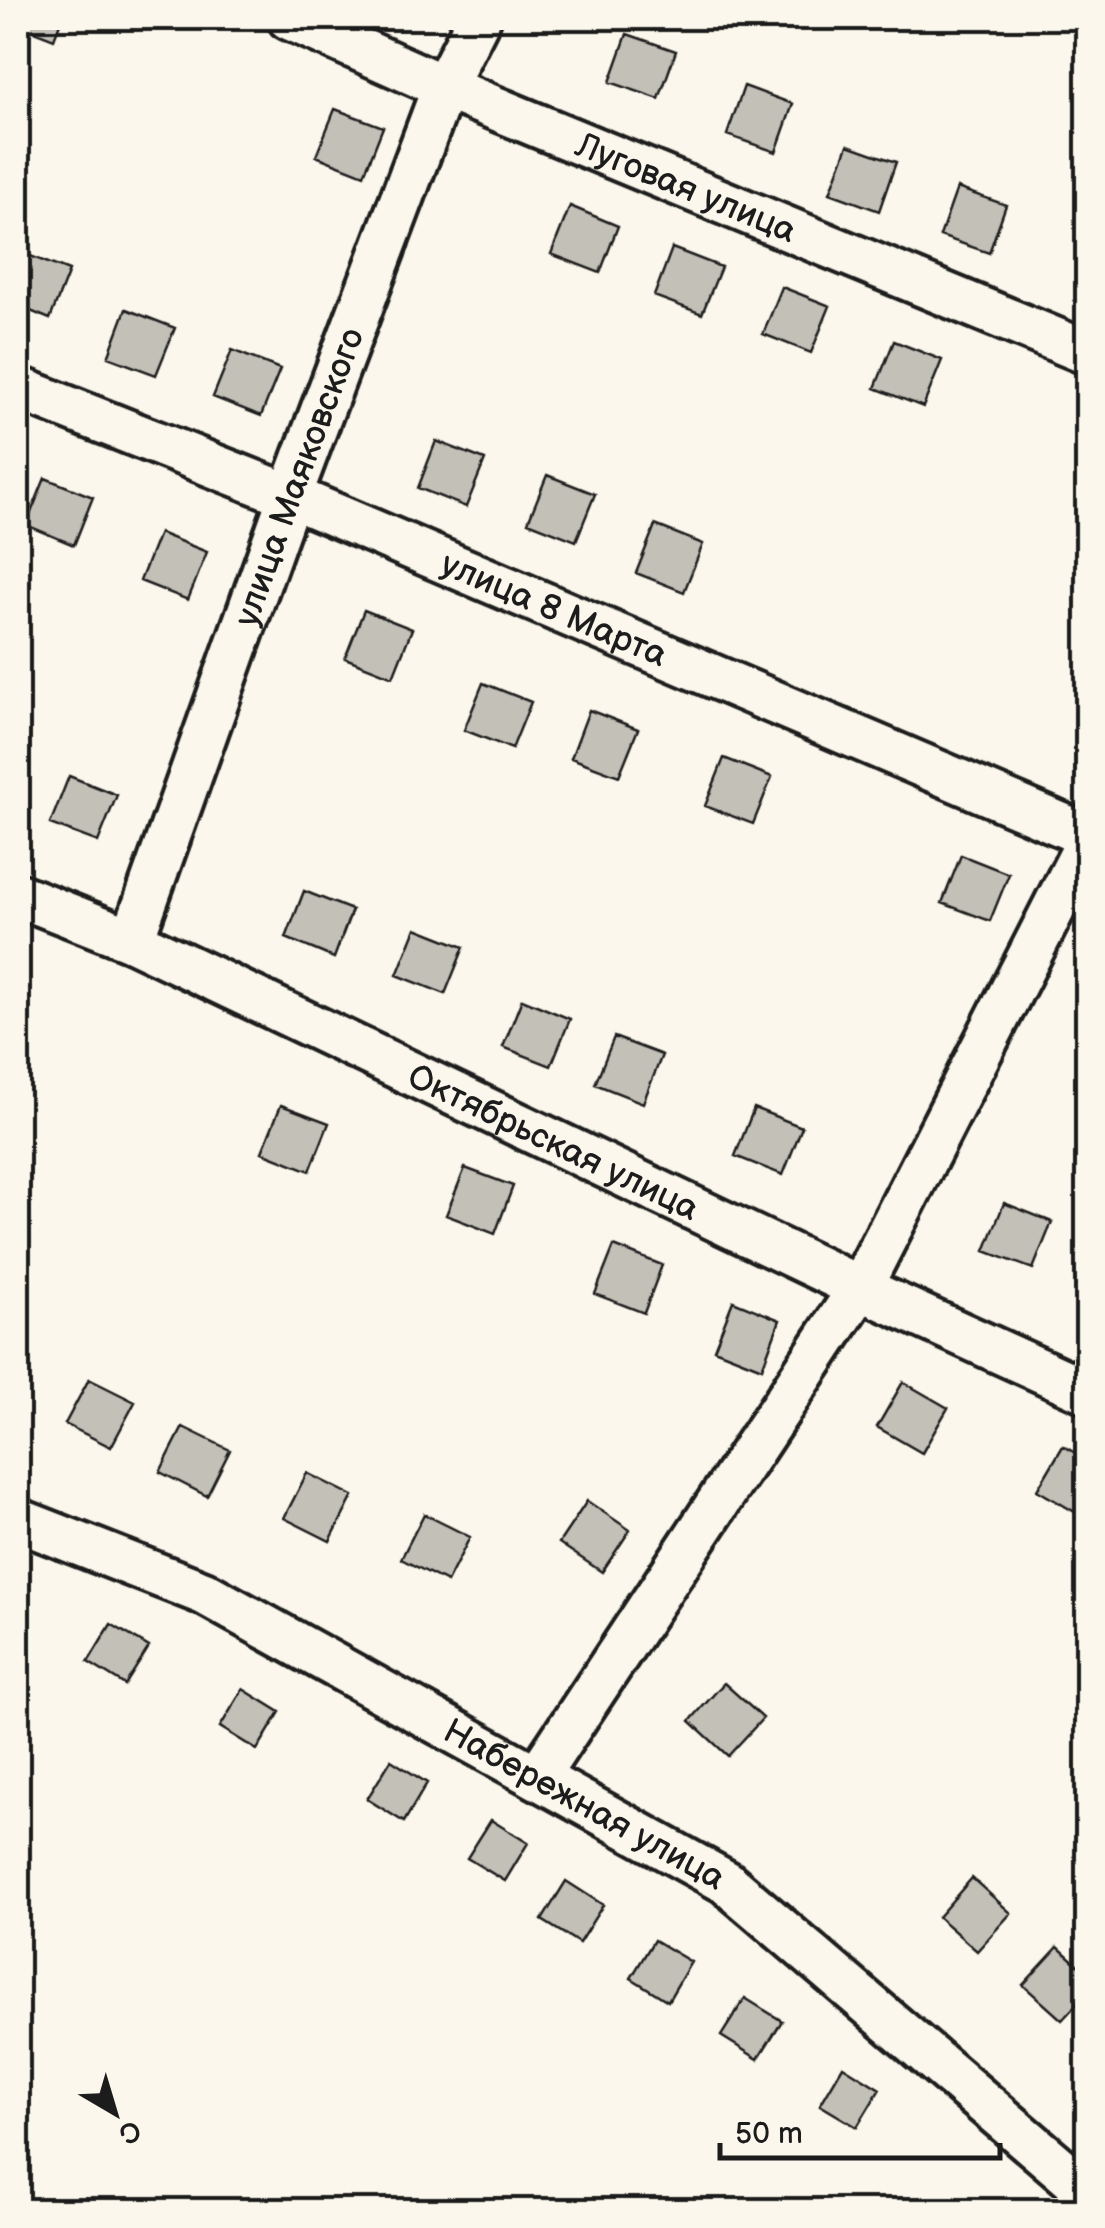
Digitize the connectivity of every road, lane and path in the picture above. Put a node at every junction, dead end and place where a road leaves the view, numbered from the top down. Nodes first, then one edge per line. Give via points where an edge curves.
1 (289, 18) edge
2 (478, 18) edge
3 (444, 87) junction
4 (1088, 353) edge
5 (18, 388) edge
6 (290, 496) junction
7 (1088, 838) edge
8 (18, 895) edge
9 (132, 940) junction
10 (860, 1288) junction
11 (1088, 1392) edge
12 (18, 1520) edge
13 (537, 1778) junction
14 (1088, 2192) edge

1 - 3 street, Луговая улица
2 - 3 street, улица Маяковского
3 - 4 street, Луговая улица
3 - 6 street, улица Маяковского
5 - 6 street, улица 8 Марта
6 - 7 street, улица 8 Марта
6 - 9 street, улица Маяковского
7 - 10 street
8 - 9 street, Октябрьская улица
9 - 10 street, Октябрьская улица
10 - 11 street, Октябрьская улица
10 - 13 street
12 - 13 street, Набережная улица via 204,1593
13 - 14 street, Набережная улица via 726,1882

